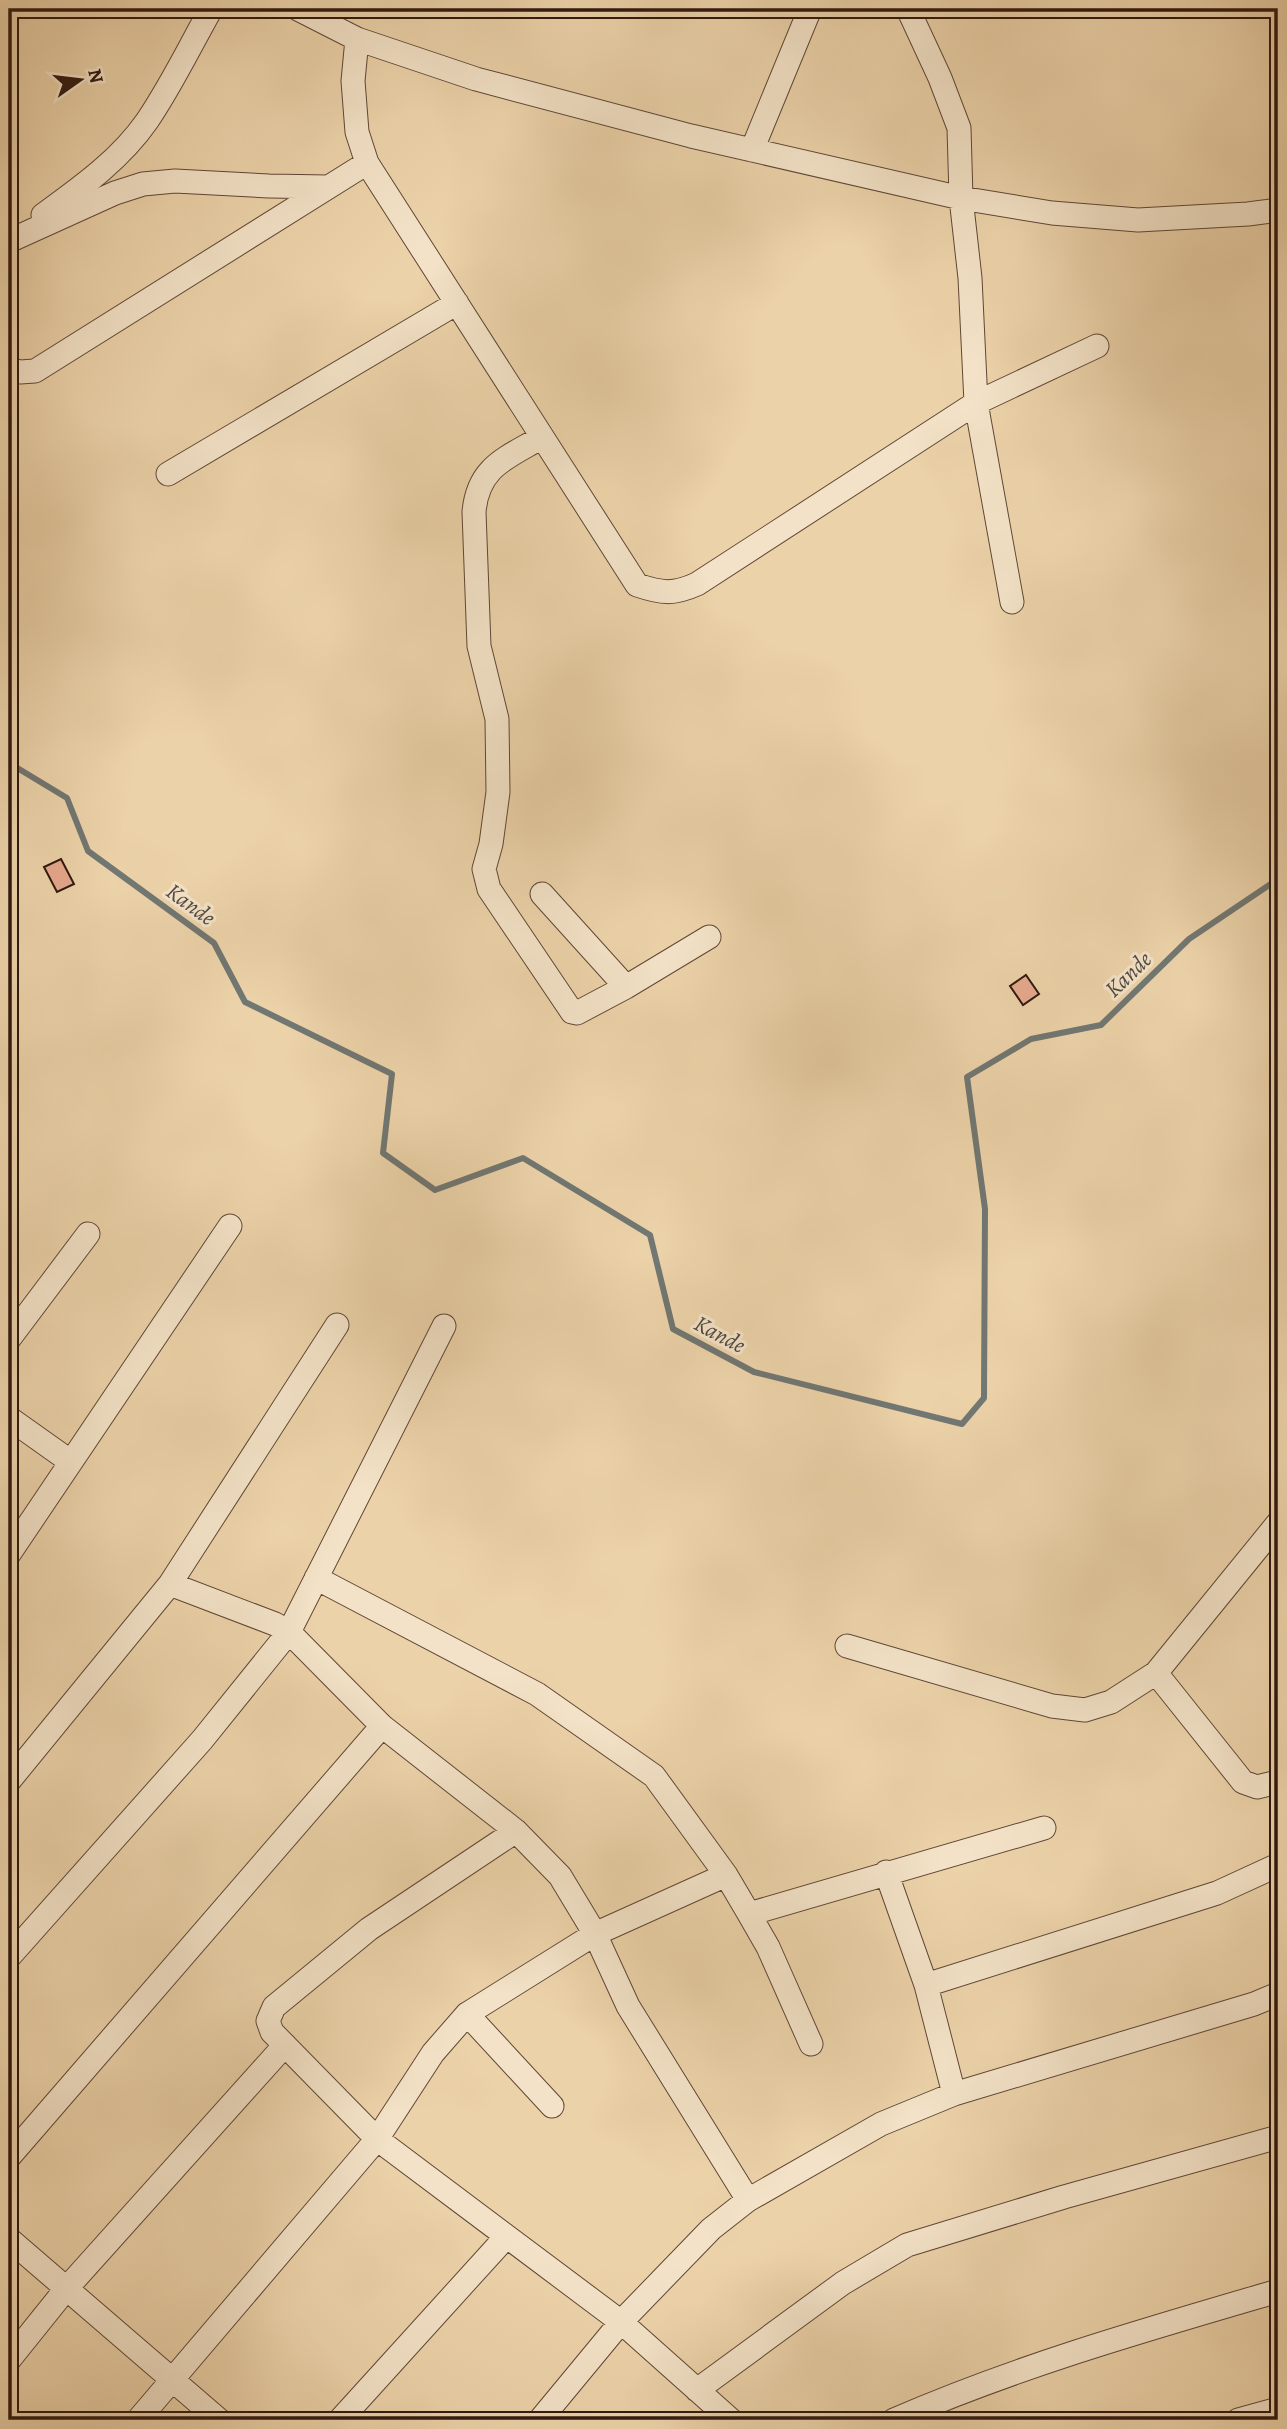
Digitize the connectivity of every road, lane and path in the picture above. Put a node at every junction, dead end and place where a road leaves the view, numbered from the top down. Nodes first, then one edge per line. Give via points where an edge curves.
1 (211, 9) edge
2 (298, 9) edge
3 (810, 9) edge
4 (908, 9) edge
5 (357, 38) junction
6 (752, 150) junction
7 (367, 163) junction
8 (328, 187) junction
9 (961, 198) junction
10 (1278, 211) edge
11 (9, 241) edge
12 (457, 303) junction
13 (1097, 346) dead end
14 (9, 369) edge
15 (976, 403) junction
16 (542, 437) junction
17 (168, 474) dead end
18 (1012, 602) dead end
19 (542, 894) dead end
20 (709, 937) dead end
21 (626, 987) junction
22 (230, 1226) dead end
23 (88, 1234) dead end
24 (337, 1325) dead end
25 (444, 1326) dead end
26 (9, 1339) edge
27 (9, 1418) edge
28 (71, 1462) junction
29 (1278, 1523) edge
30 (9, 1554) edge
31 (317, 1578) junction
32 (170, 1584) junction
33 (289, 1632) junction
34 (847, 1646) dead end
35 (1156, 1673) junction
36 (382, 1726) junction
37 (9, 1781) edge
38 (1278, 1782) edge
39 (1044, 1828) dead end
40 (516, 1832) junction
41 (1278, 1865) edge
42 (886, 1872) junction
43 (726, 1875) junction
44 (749, 1914) junction
45 (595, 1934) junction
46 (9, 1957) edge
47 (926, 1985) junction
48 (1278, 1994) edge
49 (467, 2014) junction
50 (285, 2045) junction
51 (811, 2045) dead end
52 (954, 2094) junction
53 (552, 2106) dead end
54 (1278, 2137) edge
55 (377, 2139) junction
56 (9, 2157) edge
57 (748, 2200) junction
58 (506, 2237) junction
59 (11, 2247) edge
60 (66, 2289) junction
61 (1278, 2291) edge
62 (621, 2322) junction
63 (9, 2360) edge
64 (171, 2380) junction
65 (697, 2390) junction
66 (1278, 2409) edge
67 (138, 2420) edge
68 (219, 2420) edge
69 (340, 2420) edge
70 (540, 2420) edge
71 (731, 2420) edge
72 (894, 2420) edge
73 (1238, 2420) edge

1 - 11 street via 147,121 121,153
2 - 5 street
3 - 6 street
4 - 9 street via 960,128
5 - 6 street via 477,79
5 - 7 street via 353,81 357,132
6 - 9 street
7 - 8 street
7 - 12 street
8 - 11 street via 175,181 144,184
8 - 14 street via 35,371
9 - 10 street via 1052,213 1138,220
9 - 15 street
12 - 16 street
12 - 17 street
13 - 15 street
15 - 16 street via 697,584 660,593 637,585
15 - 18 street
16 - 21 street via 497,464 476,495 479,646 497,719 498,780 485,880 572,1012 580,1013
19 - 21 street
20 - 21 street
22 - 28 street
23 - 26 street
24 - 32 street
25 - 31 street
27 - 28 street
28 - 30 street
29 - 35 street
31 - 33 street
31 - 43 street via 537,1694 598,1735 654,1776
32 - 33 street
32 - 37 street
33 - 36 street
33 - 46 street via 202,1740
34 - 35 street via 1052,1706 1085,1710 1111,1702
35 - 38 street via 1243,1782 1257,1787
36 - 40 street
36 - 56 street
39 - 42 street
40 - 45 street via 560,1876
40 - 50 street via 369,1929 274,2007 268,2021
41 - 47 street via 1217,1893
42 - 44 street
42 - 47 street
43 - 44 street
43 - 45 street
44 - 51 street
45 - 49 street
45 - 57 street via 628,2006
47 - 52 street
48 - 52 street
49 - 53 street
49 - 55 street via 433,2053
50 - 55 street
50 - 60 street
52 - 57 street via 881,2124
54 - 65 street via 907,2245 843,2283
55 - 58 street
55 - 64 street
57 - 62 street via 711,2230
58 - 62 street
58 - 69 street
59 - 60 street
60 - 63 street
60 - 64 street
61 - 72 street via 1108,2340
62 - 65 street
62 - 70 street
64 - 67 street
64 - 68 street
65 - 71 street
66 - 73 street

